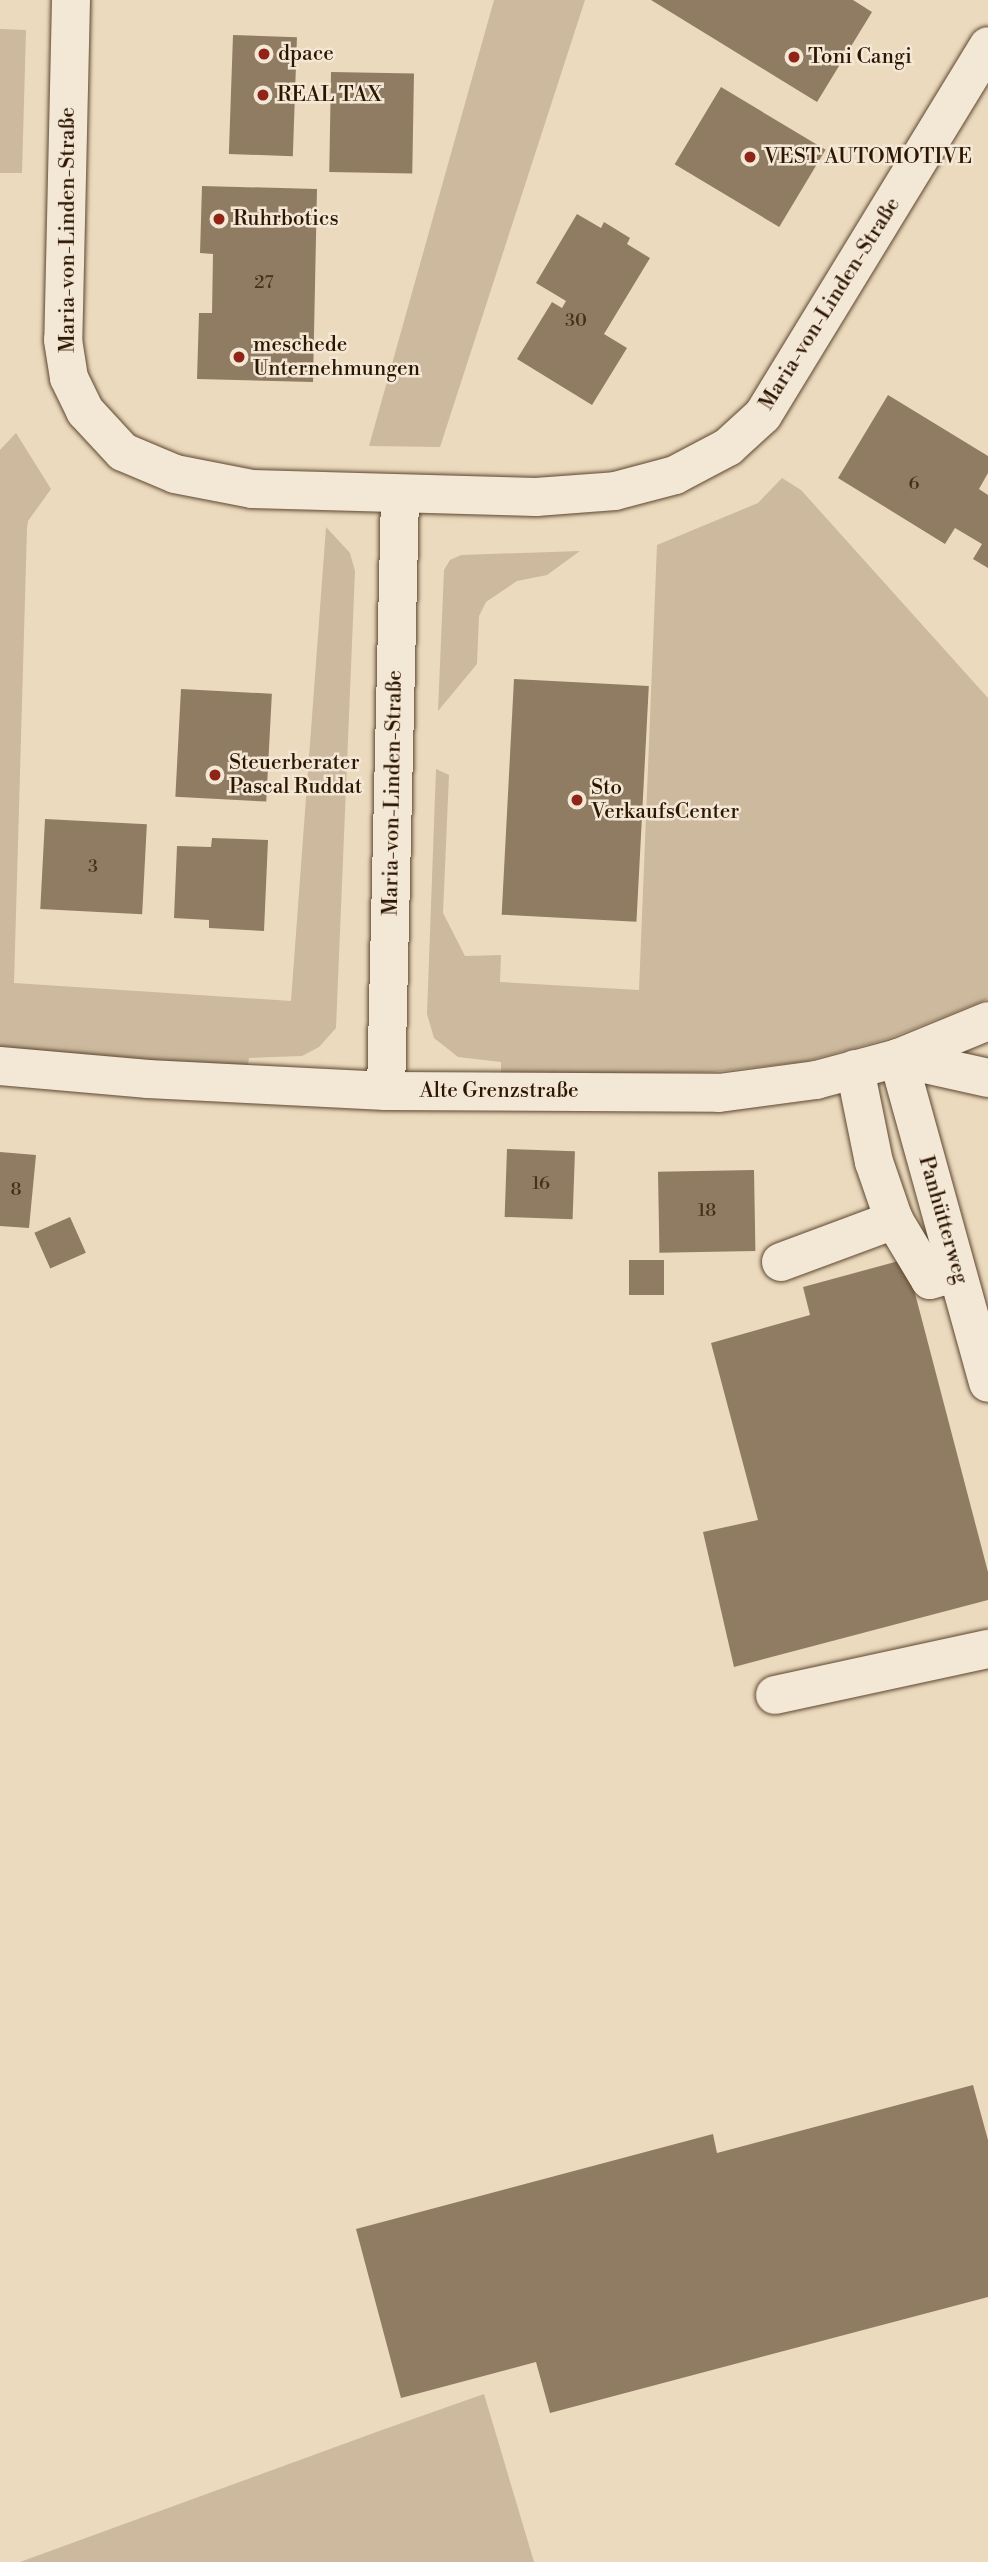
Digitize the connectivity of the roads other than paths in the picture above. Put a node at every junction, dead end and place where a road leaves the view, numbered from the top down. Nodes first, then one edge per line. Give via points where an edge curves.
1 (71, 0) edge
2 (988, 46) edge
3 (400, 495) junction
4 (988, 1021) edge
5 (898, 1058) junction
6 (0, 1066) edge
7 (855, 1069) junction
8 (988, 1078) edge
9 (386, 1091) junction
10 (894, 1220) junction
11 (781, 1262) dead end
12 (957, 1273) junction
13 (988, 1383) edge
14 (988, 1649) edge
15 (775, 1695) dead end

1 - 3 street, Maria-von-Linden-Straße via 63,340 69,378 85,411 123,452 208,483
2 - 3 street, Maria-von-Linden-Straße via 763,415 728,447 675,475 615,491 536,497
3 - 9 street, Maria-von-Linden-Straße
4 - 5 street, Alte Grenzstraße
5 - 7 street, Alte Grenzstraße
5 - 8 street
5 - 12 street, Panhütterweg
6 - 9 street, Alte Grenzstraße
7 - 9 street, Alte Grenzstraße via 816,1080 719,1093
7 - 10 street via 874,1162
10 - 11 street
10 - 12 street via 930,1280
12 - 13 street, Panhütterweg
14 - 15 street

